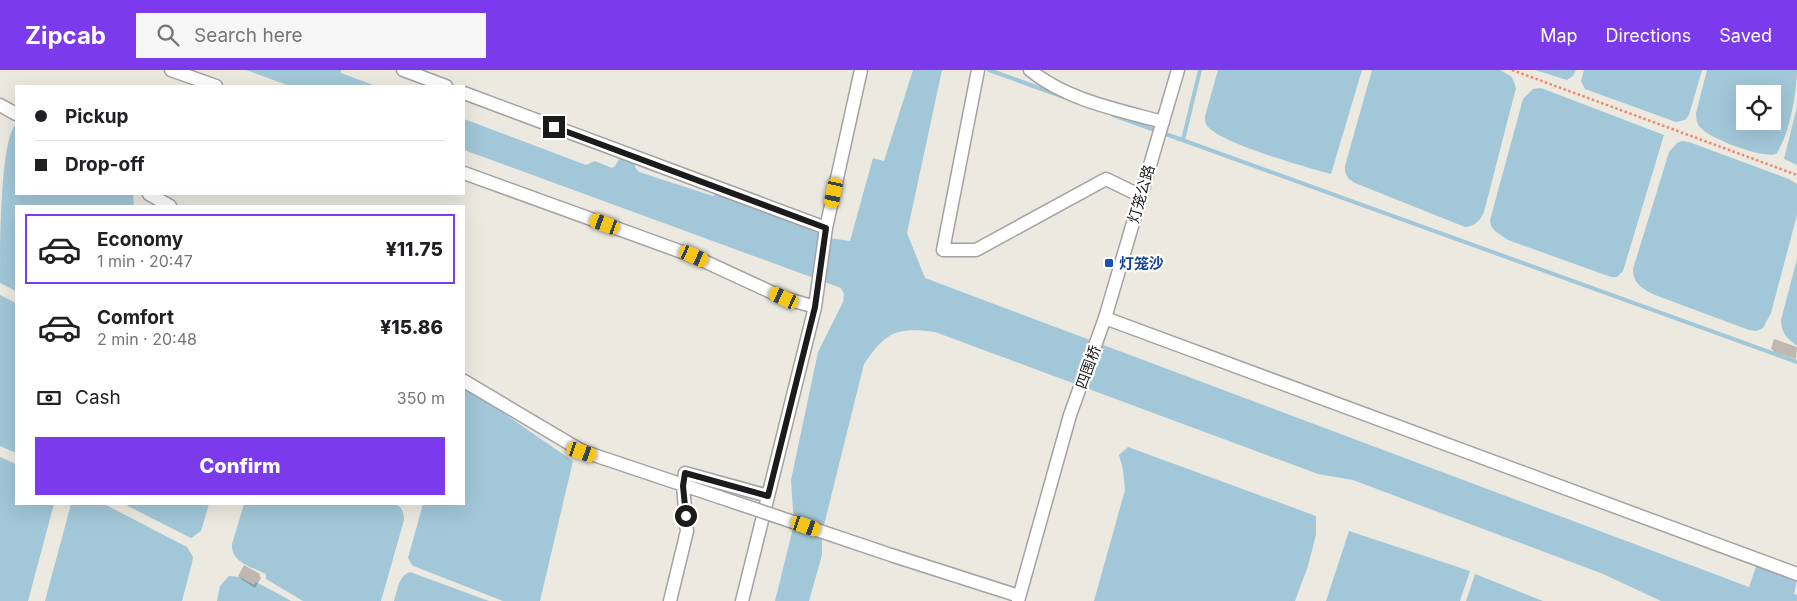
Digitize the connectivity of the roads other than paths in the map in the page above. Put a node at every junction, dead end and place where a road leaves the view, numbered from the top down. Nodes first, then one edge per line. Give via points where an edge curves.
1 (171, 70) edge
2 (403, 70) edge
3 (860, 70) edge
4 (1030, 70) edge
5 (1178, 70) edge
6 (977, 72) edge
7 (213, 85) edge
8 (443, 85) edge
9 (465, 93) edge
10 (0, 105) edge
11 (15, 113) edge
12 (1162, 127) junction
13 (465, 173) edge
14 (151, 195) edge
15 (1140, 196) junction
16 (168, 205) edge
17 (826, 228) junction
18 (815, 307) junction
19 (1105, 318) junction
20 (465, 382) edge
21 (683, 486) junction
22 (768, 496) junction
23 (1797, 574) edge
24 (1018, 599) edge
25 (670, 601) edge
26 (742, 601) edge

1 - 7 street
2 - 8 street
3 - 17 street
4 - 12 street via 1085,100
5 - 12 street, 灯笼公路
6 - 15 street via 943,250 976,250 1106,179
9 - 17 street
10 - 11 street
12 - 15 street, 灯笼公路
13 - 18 street via 694,256 784,298
14 - 16 street
15 - 19 street, 灯笼公路
17 - 18 street
18 - 22 street
19 - 23 street
19 - 24 street, 四围桥 via 1070,415
20 - 21 street via 582,452
21 - 22 street via 685,473
21 - 24 street, bridge
21 - 25 street via 687,530
22 - 26 street

